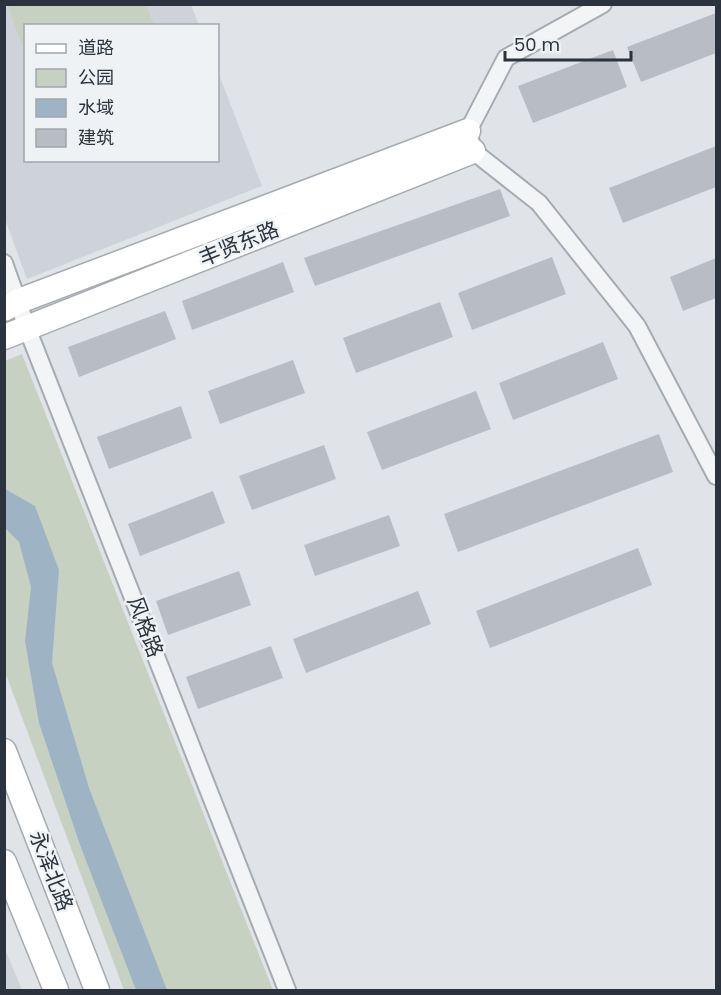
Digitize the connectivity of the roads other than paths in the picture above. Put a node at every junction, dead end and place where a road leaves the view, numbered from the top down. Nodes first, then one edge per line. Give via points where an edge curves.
1 (603, 4) edge
2 (470, 141) junction
3 (4, 262) edge
4 (12, 305) edge
5 (27, 328) junction
6 (4, 337) edge
7 (717, 476) edge
8 (4, 751) edge
9 (4, 862) edge
10 (56, 990) edge
11 (97, 990) edge
12 (287, 990) edge

1 - 2 street via 506,57
2 - 4 street, 丰贤东路
2 - 5 street, 丰贤东路
2 - 7 street via 539,203 637,326
3 - 4 street, 风格路
4 - 5 street, 风格路
5 - 6 street, 丰贤东路
5 - 12 street, 风格路
8 - 11 street, 永泽北路
9 - 10 street, 永泽北路

